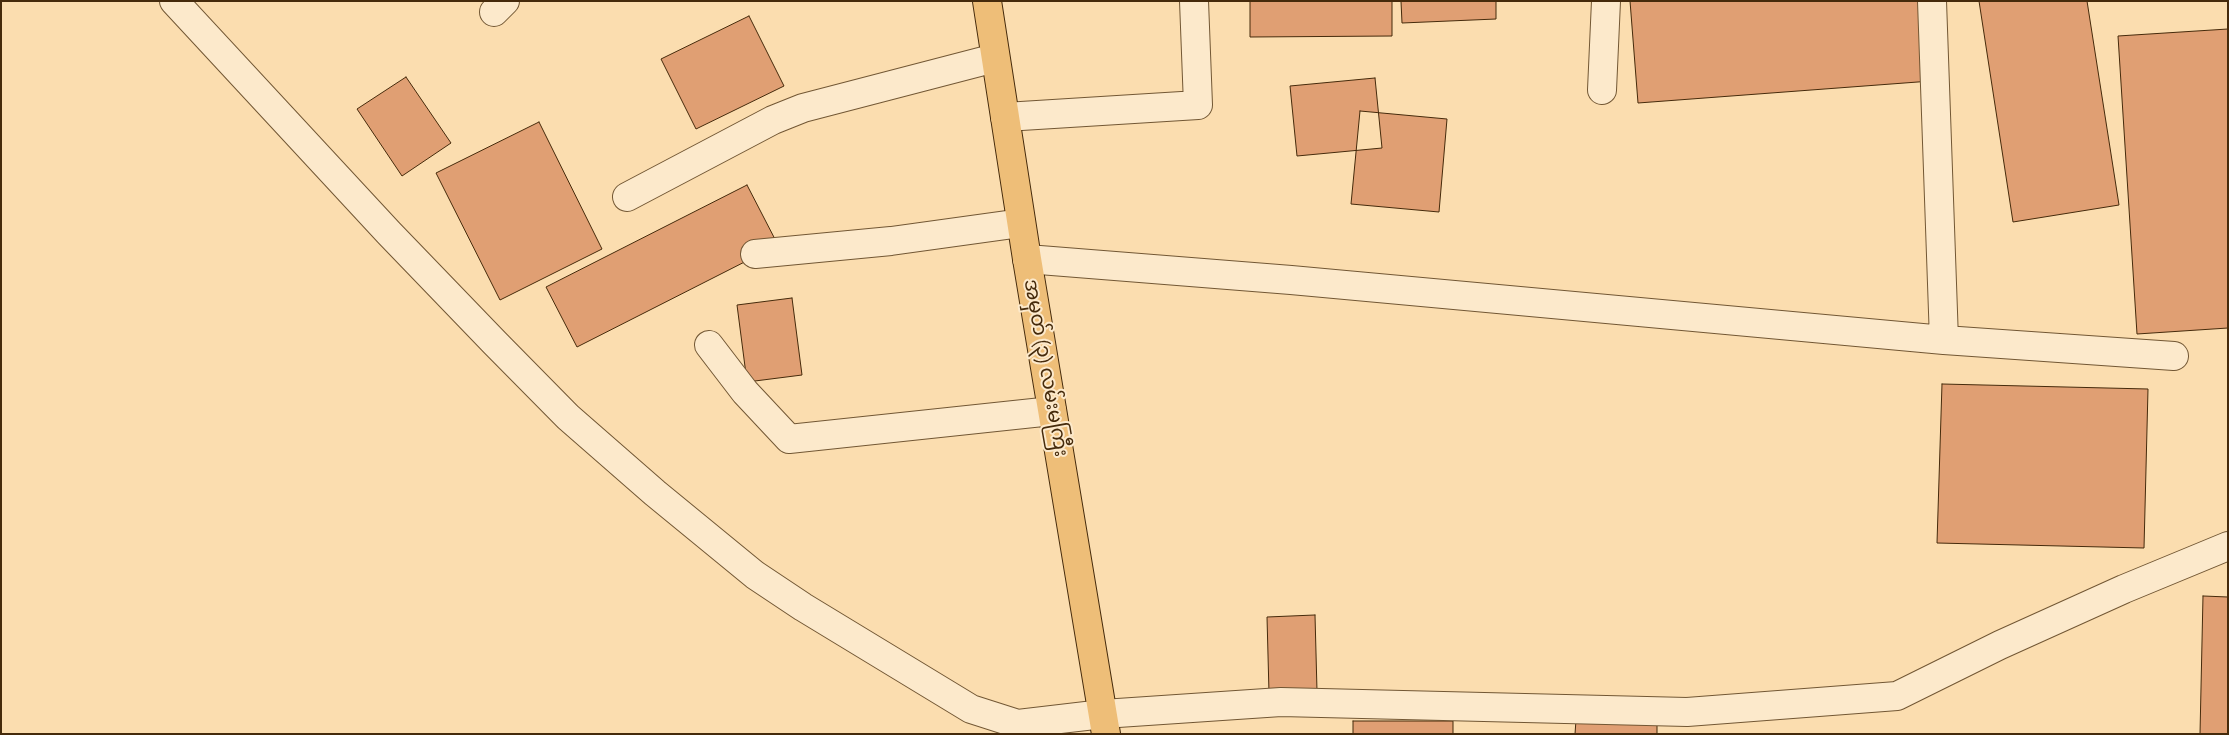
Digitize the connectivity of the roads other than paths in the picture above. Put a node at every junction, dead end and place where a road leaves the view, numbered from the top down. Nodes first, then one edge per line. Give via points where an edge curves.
1 (174, 1) edge
2 (987, 1) edge
3 (1194, 1) edge
4 (1606, 1) edge
5 (1932, 1) edge
6 (995, 58) junction
7 (1602, 90) dead end
8 (1005, 117) junction
9 (627, 198) dead end
10 (1021, 223) junction
11 (755, 254) dead end
12 (1026, 259) junction
13 (1944, 340) junction
14 (709, 345) dead end
15 (2174, 356) dead end
16 (1052, 411) junction
17 (2228, 546) edge
18 (1105, 724) edge

1 - 18 street via 389,234 568,418 755,575 972,709 1018,724
2 - 6 main road, အမှတ် (၃) လမ်းမကြီး
3 - 8 street via 1198,105
4 - 7 street
5 - 13 street
6 - 8 main road, အမှတ် (၃) လမ်းမကြီး
6 - 9 street via 803,108 773,120
8 - 10 main road, အမှတ် (၃) လမ်းမကြီး
10 - 11 street via 891,241
10 - 12 main road, အမှတ် (၃) လမ်းမကြီး
12 - 13 street
12 - 16 main road, အမှတ် (၃) လမ်းမကြီး
13 - 15 street
14 - 16 street via 789,439
16 - 18 main road, အမှတ် (၃) လမ်းမကြီး
17 - 18 street via 2124,589 1897,696 1687,712 1281,702

